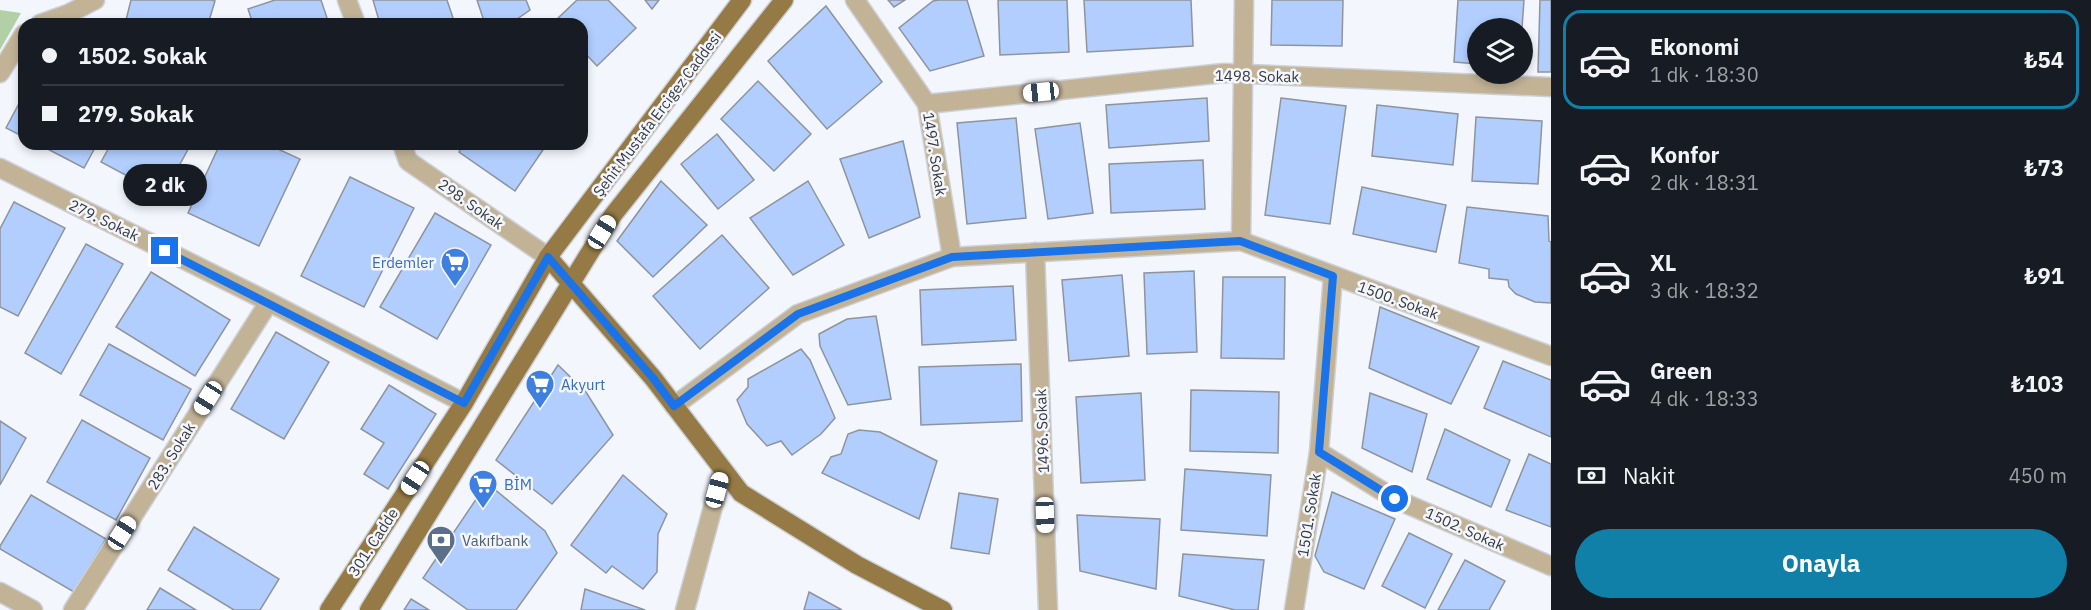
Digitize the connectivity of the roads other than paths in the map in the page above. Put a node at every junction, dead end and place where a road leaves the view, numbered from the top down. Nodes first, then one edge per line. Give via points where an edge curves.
1 (95, 0) edge
2 (347, 0) edge
3 (742, 0) edge
4 (784, 0) edge
5 (855, 0) edge
6 (1244, 0) edge
7 (57, 18) edge
8 (354, 18) edge
9 (18, 44) edge
10 (0, 73) edge
11 (1242, 74) junction
12 (1551, 87) edge
13 (927, 104) junction
14 (404, 150) edge
15 (0, 168) edge
16 (1240, 241) junction
17 (1035, 252) junction
18 (548, 257) junction
19 (952, 257) junction
20 (1333, 276) junction
21 (570, 283) junction
22 (269, 302) junction
23 (1551, 356) edge
24 (464, 403) junction
25 (674, 406) junction
26 (1319, 452) junction
27 (723, 470) junction
28 (1551, 566) edge
29 (0, 592) edge
30 (33, 610) edge
31 (74, 610) edge
32 (329, 610) edge
33 (369, 610) edge
34 (685, 610) edge
35 (943, 610) edge
36 (1048, 610) edge
37 (1294, 610) edge

1 - 7 street
2 - 8 street
3 - 18 main road, Şehit Mustafa Ercigez Caddesi
4 - 21 main road, Şehit Mustafa Ercigez Caddesi via 613,215
5 - 13 street, 1497. Sokak
6 - 11 street
9 - 10 street
11 - 12 street, 1498. Sokak
11 - 13 street, 1498. Sokak
11 - 16 street
13 - 19 street, 1497. Sokak
14 - 18 street, 298. Sokak via 408,161
15 - 22 street, 279. Sokak
16 - 17 street, 1500. Sokak
16 - 20 street, 1500. Sokak
17 - 19 street, 1500. Sokak
17 - 36 street, 1496. Sokak
18 - 21 main road
18 - 24 main road, 301. Cadde
19 - 25 street, 1500. Sokak via 798,314
20 - 23 street, 1500. Sokak
20 - 26 street, 1501. Sokak
21 - 25 main road
21 - 33 main road, 301. Cadde
22 - 24 street, 279. Sokak
22 - 31 street, 283. Sokak
24 - 32 main road, 301. Cadde
25 - 27 main road
26 - 28 street, 1502. Sokak via 1395,499
26 - 37 street, 1501. Sokak
27 - 34 street
27 - 35 main road via 741,493 857,565
29 - 30 street

